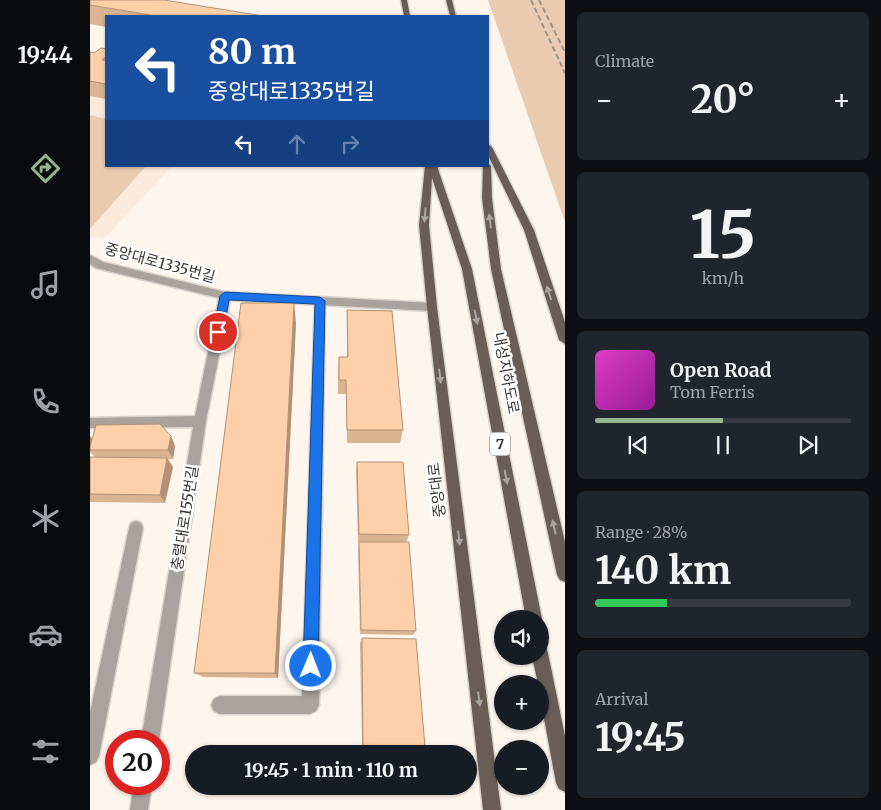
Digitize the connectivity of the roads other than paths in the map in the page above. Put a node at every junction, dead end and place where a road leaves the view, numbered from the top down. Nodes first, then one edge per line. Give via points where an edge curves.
1 (404, 0) edge
2 (449, 0) edge
3 (407, 15) edge
4 (453, 15) edge
5 (489, 149) edge
6 (429, 167) edge
7 (434, 167) edge
8 (487, 167) edge
9 (90, 259) edge
10 (225, 296) junction
11 (320, 301) junction
12 (432, 307) junction
13 (565, 340) edge
14 (200, 421) junction
15 (90, 423) edge
16 (136, 528) dead end
17 (565, 575) edge
18 (532, 610) edge
19 (542, 665) edge
20 (220, 705) dead end
21 (152, 730) edge
22 (90, 756) edge
23 (565, 783) edge
24 (141, 795) edge
25 (139, 810) edge
26 (492, 810) edge

1 - 3 main road
2 - 4 main road
13 -> 5 main road via 529,230
6 -> 12 main road, 중앙대로 via 424,225
7 -> 18 main road, 내성지하도로 / 7 via 467,269
17 -> 8 main road, 내성지하도로 / 7 via 496,269 487,198
9 - 10 street, 중앙대로1335번길
10 - 11 street, 중앙대로1335번길
10 - 14 street, 충렬대로155번길
11 - 12 street, 중앙대로1335번길
11 - 20 street via 310,705
12 -> 26 main road, 중앙대로
14 - 15 street
14 - 21 street, 충렬대로155번길
16 - 22 street
19 - 23 main road
24 - 25 street

